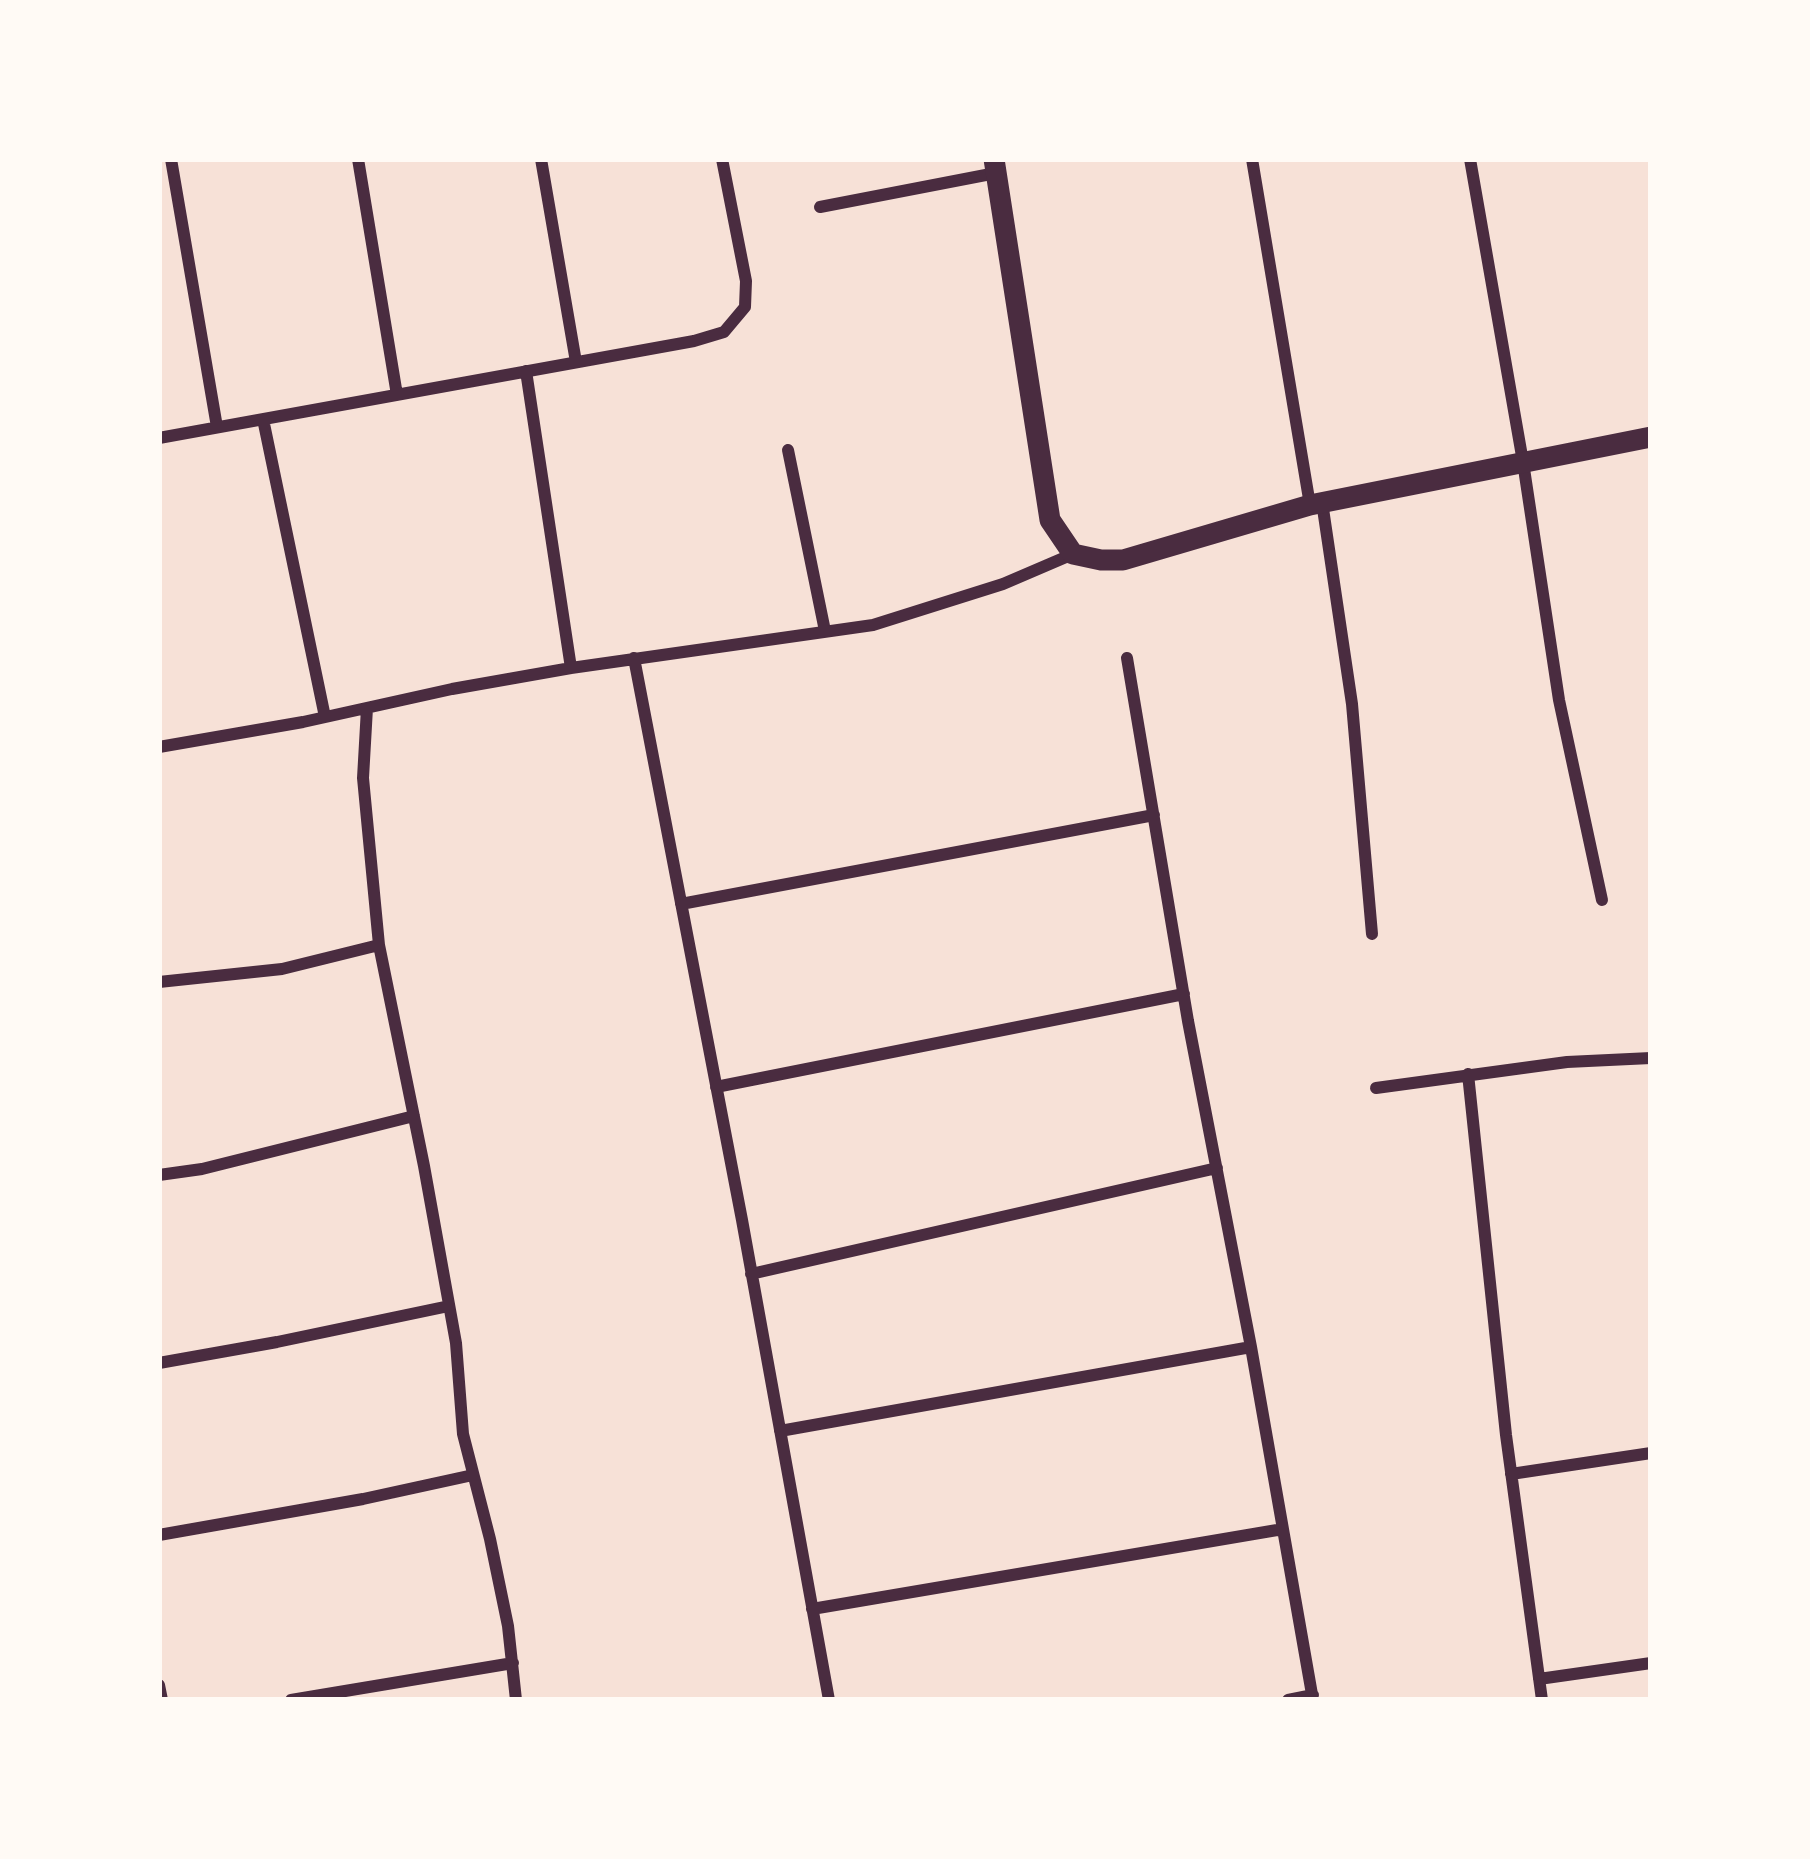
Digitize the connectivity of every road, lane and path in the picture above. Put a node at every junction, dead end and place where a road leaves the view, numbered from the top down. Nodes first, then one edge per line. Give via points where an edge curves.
1 (171, 159) edge
2 (358, 159) edge
3 (541, 159) edge
4 (722, 159) edge
5 (1252, 159) edge
6 (1470, 159) edge
7 (995, 166) edge
8 (820, 207) dead end
9 (577, 362) junction
10 (526, 371) junction
11 (397, 395) junction
12 (263, 418) junction
13 (217, 428) junction
14 (1651, 437) edge
15 (159, 438) edge
16 (788, 450) dead end
17 (1523, 462) junction
18 (1316, 503) junction
19 (1073, 554) junction
20 (826, 632) junction
21 (634, 658) junction
22 (1127, 658) dead end
23 (571, 668) junction
24 (367, 708) junction
25 (325, 717) junction
26 (159, 747) edge
27 (1154, 815) junction
28 (1602, 900) dead end
29 (681, 904) junction
30 (1372, 934) dead end
31 (379, 945) junction
32 (159, 982) edge
33 (1184, 994) junction
34 (1651, 1058) edge
35 (1468, 1075) junction
36 (716, 1087) junction
37 (1376, 1088) dead end
38 (414, 1116) junction
39 (1216, 1168) junction
40 (159, 1175) edge
41 (752, 1274) junction
42 (449, 1306) junction
43 (1251, 1347) junction
44 (159, 1363) edge
45 (780, 1430) junction
46 (1651, 1453) edge
47 (1511, 1474) junction
48 (473, 1475) junction
49 (1283, 1528) junction
50 (159, 1535) edge
51 (812, 1609) junction
52 (512, 1663) junction
53 (1651, 1663) edge
54 (1539, 1679) junction
55 (159, 1685) edge
56 (1313, 1698) edge
57 (163, 1700) edge
58 (291, 1700) edge
59 (516, 1700) edge
60 (829, 1700) edge
61 (1288, 1700) edge
62 (1541, 1700) edge

1 - 13 street
2 - 11 street
3 - 9 street
4 - 9 street via 745,308 724,332
5 - 18 street
6 - 17 street
7 - 8 street
7 - 19 street via 1050,520
9 - 10 street
10 - 11 street
10 - 23 street
11 - 12 street
12 - 13 street
12 - 25 street
13 - 15 street
14 - 17 street
16 - 20 street
17 - 18 street
17 - 28 street via 1559,700
18 - 19 street via 1123,560
18 - 30 street via 1352,704
19 - 20 street via 1003,584
20 - 21 street
21 - 23 street
21 - 29 street
22 - 27 street
23 - 24 street
24 - 25 street
24 - 31 street via 363,778
25 - 26 street
27 - 29 street
27 - 33 street
29 - 36 street
31 - 32 street via 282,969
31 - 38 street
33 - 36 street
33 - 39 street
34 - 35 street
35 - 37 street
35 - 47 street
36 - 41 street
38 - 40 street
38 - 42 street
39 - 41 street
39 - 43 street
41 - 45 street
42 - 44 street
42 - 48 street
43 - 45 street
43 - 49 street
45 - 51 street
46 - 47 street
47 - 54 street
48 - 50 street
48 - 52 street
49 - 51 street
49 - 56 street
51 - 60 street
52 - 58 street
52 - 59 street
53 - 54 street
54 - 62 street
55 - 57 street
56 - 61 street

